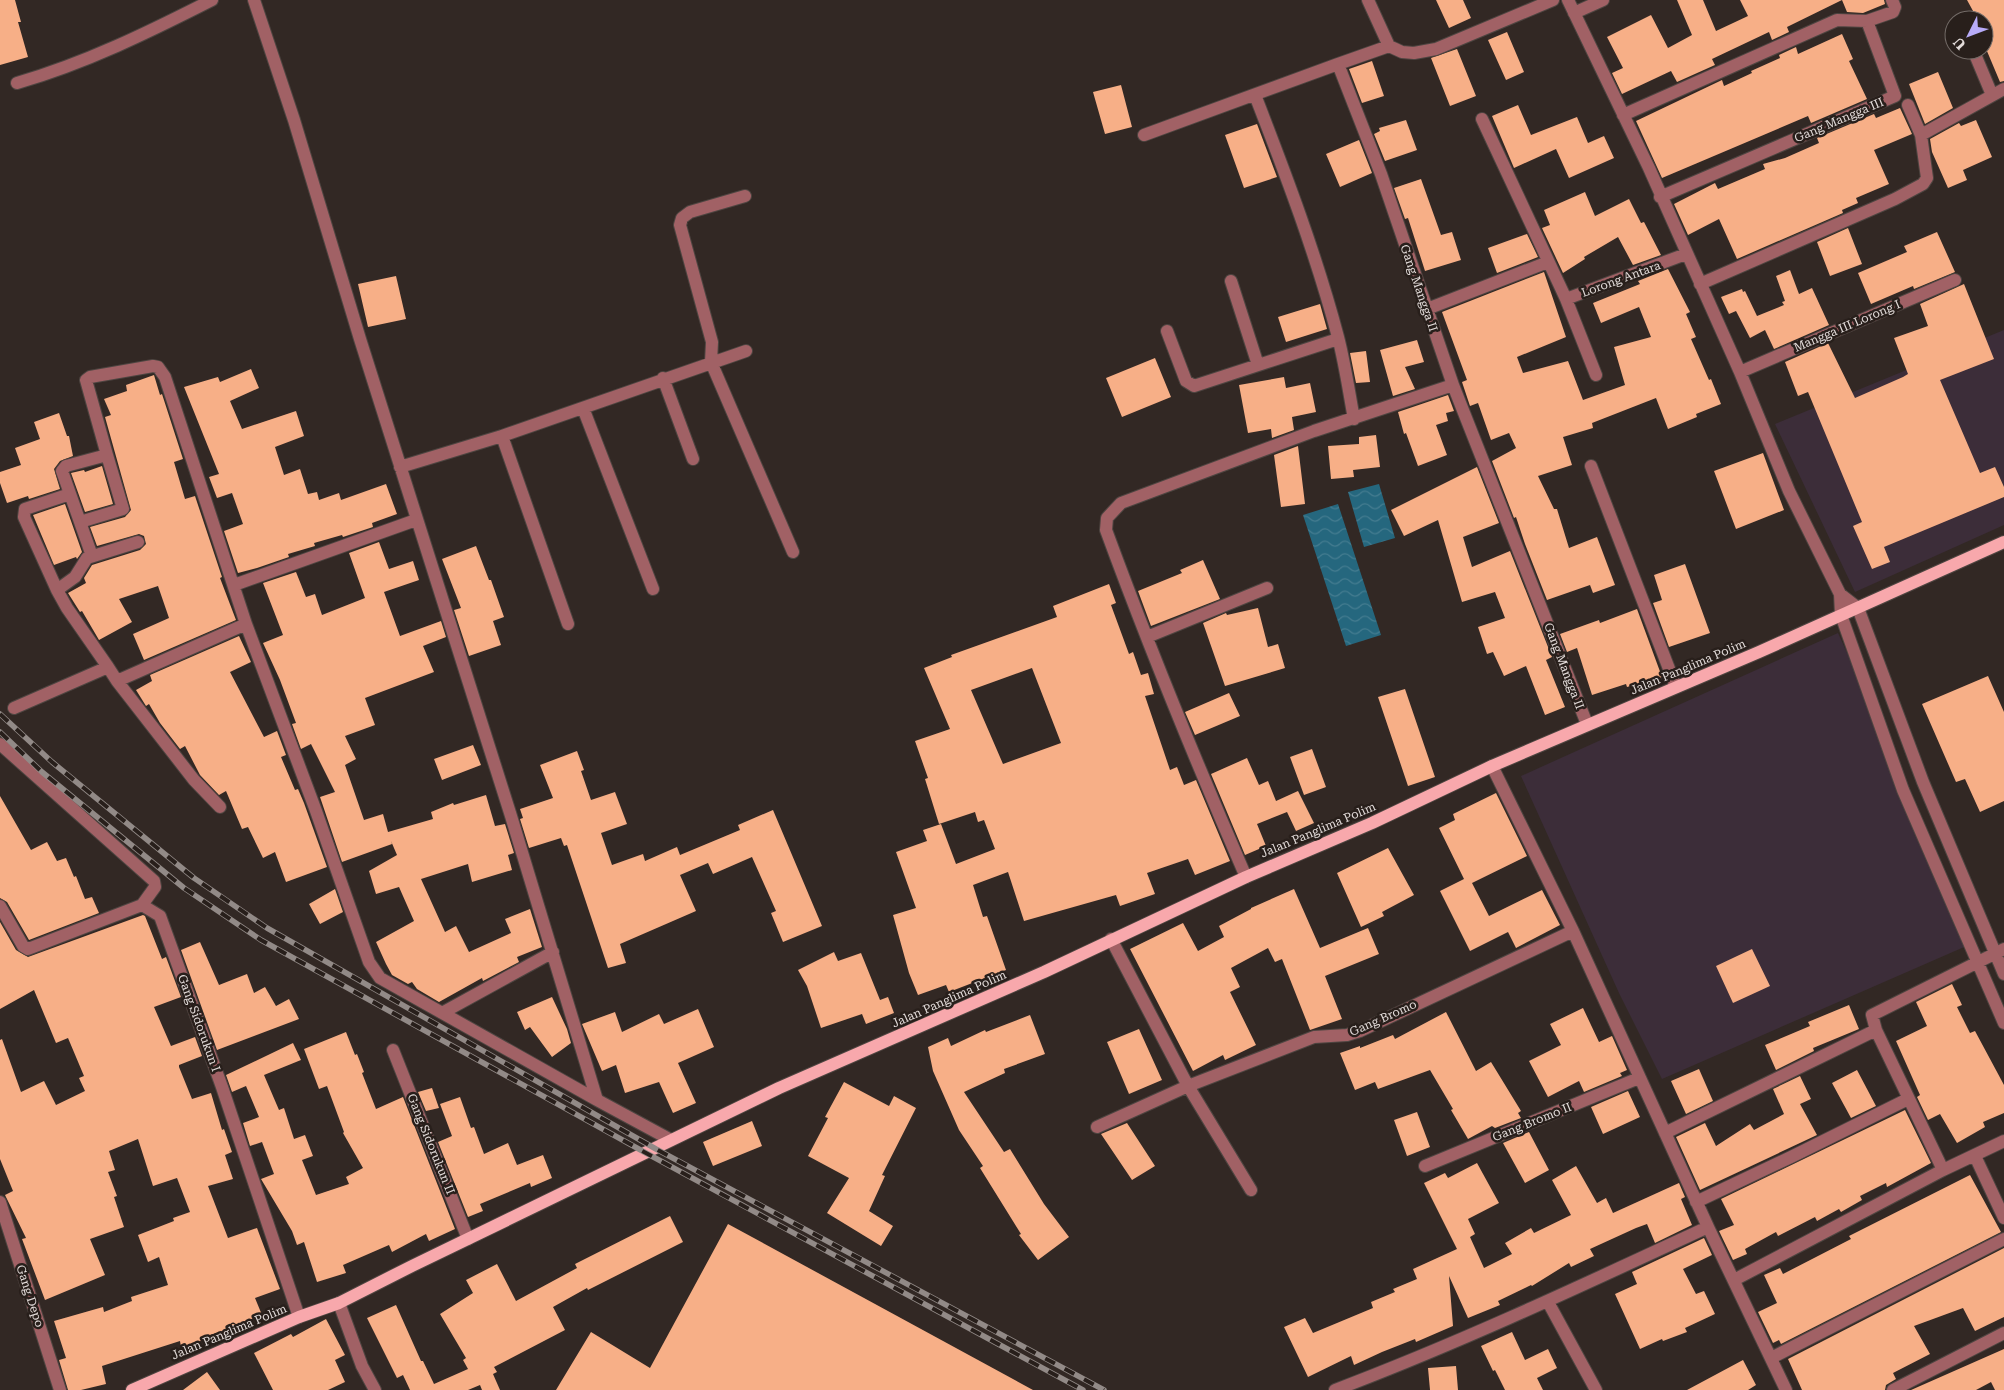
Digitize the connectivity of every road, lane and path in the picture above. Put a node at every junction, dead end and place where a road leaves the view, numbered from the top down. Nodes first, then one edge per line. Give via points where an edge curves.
1 (212, 0) edge
2 (254, 0) edge
3 (1368, 0) edge
4 (1553, 0) edge
5 (1568, 0) edge
6 (1603, 0) edge
7 (1892, 0) edge
8 (1574, 13) junction
9 (1867, 21) junction
10 (1389, 46) junction
11 (1977, 60) edge
12 (1338, 64) junction
13 (17, 83) dead end
14 (2004, 89) edge
15 (1992, 95) junction
16 (1255, 96) junction
17 (1908, 104) dead end
18 (1623, 115) junction
19 (1482, 119) dead end
20 (1144, 135) dead end
21 (1921, 135) junction
22 (745, 196) dead end
23 (1660, 197) junction
24 (1686, 254) junction
25 (1548, 262) junction
26 (1955, 280) dead end
27 (1231, 281) dead end
28 (1700, 284) junction
29 (1566, 299) junction
30 (1426, 309) junction
31 (1167, 331) dead end
32 (1338, 339) junction
33 (746, 351) dead end
34 (711, 362) junction
35 (1258, 366) junction
36 (1740, 372) junction
37 (1596, 375) dead end
38 (663, 378) junction
39 (1453, 385) junction
40 (583, 408) junction
41 (1354, 419) junction
42 (502, 436) junction
43 (107, 455) junction
44 (693, 459) dead end
45 (1591, 466) dead end
46 (400, 467) junction
47 (70, 494) junction
48 (416, 520) junction
49 (80, 522) junction
50 (138, 542) dead end
51 (2004, 542) edge
52 (793, 552) dead end
53 (92, 556) junction
54 (234, 585) junction
55 (1267, 588) dead end
56 (653, 589) dead end
57 (57, 590) junction
58 (1840, 594) junction
59 (1858, 608) junction
60 (1841, 615) junction
61 (246, 624) junction
62 (568, 624) dead end
63 (1147, 637) junction
64 (108, 667) junction
65 (117, 681) junction
66 (1676, 687) junction
67 (14, 708) dead end
68 (1587, 724) junction
69 (0, 744) edge
70 (1492, 766) junction
71 (220, 807) dead end
72 (1246, 876) junction
73 (142, 905) junction
74 (0, 906) edge
75 (1573, 931) junction
76 (1111, 940) junction
77 (2000, 951) edge
78 (553, 952) junction
79 (1976, 962) junction
80 (2004, 974) edge
81 (442, 1013) junction
82 (2004, 1023) edge
83 (1876, 1030) junction
84 (393, 1050) dead end
85 (1640, 1078) junction
86 (1188, 1086) junction
87 (1908, 1098) junction
88 (598, 1100) junction
89 (1097, 1127) dead end
90 (1665, 1133) junction
91 (671, 1140) junction
92 (2004, 1141) edge
93 (1975, 1156) junction
94 (1425, 1166) dead end
95 (1943, 1170) junction
96 (1251, 1190) dead end
97 (0, 1202) edge
98 (1696, 1202) junction
99 (2004, 1218) edge
100 (1708, 1227) junction
101 (468, 1239) junction
102 (2004, 1239) edge
103 (1734, 1280) junction
104 (1548, 1302) junction
105 (339, 1303) junction
106 (300, 1317) junction
107 (2004, 1333) edge
108 (1771, 1358) junction
109 (60, 1390) edge
110 (132, 1390) edge
111 (375, 1390) edge
112 (1335, 1390) edge
113 (1596, 1390) edge
114 (1786, 1390) edge
115 (1893, 1390) edge

1 - 13 street via 97,56
2 - 46 street
3 - 10 street
4 - 10 street via 1436,49 1414,53
5 - 8 street
6 - 8 street
7 - 9 street via 1893,12
8 - 18 street
9 - 18 street via 1837,20
9 - 23 street, Gang Mangga III via 1895,96
10 - 12 street
11 - 15 street
12 - 16 street
12 - 30 street, Gang Mangga II via 1381,174
14 - 15 street
15 - 21 street
16 - 20 street
16 - 32 street via 1302,218
17 - 21 street
18 - 23 street
19 - 25 street, Lorong Antara
21 - 28 street via 1927,178 1923,184
22 - 34 street via 690,212 682,218 680,225 712,342
23 - 24 street
24 - 28 street
24 - 29 street, Lorong Antara
25 - 29 street, Lorong Antara
25 - 30 street
26 - 36 street, Mangga III Lorong I
27 - 35 street
28 - 36 street
29 - 37 street
30 - 39 street, Gang Mangga II
31 - 35 street via 1186,381 1191,385 1197,386
32 - 35 street
32 - 41 street
33 - 34 street
34 - 38 street
34 - 52 street
36 - 58 street via 1789,491
38 - 40 street
38 - 44 street
39 - 41 street
39 - 68 street, Gang Mangga II
40 - 42 street
40 - 56 street
41 - 63 street via 1121,503 1111,512 1106,530
42 - 46 street
42 - 62 street
43 - 47 street via 63,468
43 - 49 street via 123,508
43 - 54 street via 86,380 158,367 165,377
45 - 66 street
46 - 48 street
47 - 49 street
47 - 57 street via 29,507 23,512
48 - 54 street
48 - 78 street
49 - 53 street
50 - 53 street
51 - 59 main road, Jalan Panglima Polim
53 - 57 street via 84,560 74,577
54 - 61 street
55 - 63 street
57 - 64 street
58 - 59 street
58 - 60 street
59 - 60 main road, Jalan Panglima Polim
59 - 77 street via 1923,782
60 - 66 main road, Jalan Panglima Polim
60 - 79 street via 1903,790
61 - 65 street
61 - 81 street via 369,962 380,978
63 - 72 street via 1196,762
64 - 65 street
64 - 67 street
65 - 71 street via 194,780
66 - 68 main road, Jalan Panglima Polim
68 - 70 main road, Jalan Panglima Polim
69 - 73 street via 154,881 155,887
70 - 72 main road, Jalan Panglima Polim
70 - 75 street
72 - 76 main road, Jalan Panglima Polim
73 - 74 street via 28,949 23,946
73 - 106 street, Gang Sidorukun I via 162,919
75 - 85 street
75 - 86 street, Gang Bromo via 1360,1031 1314,1037
76 - 86 street
76 - 91 main road, Jalan Panglima Polim via 779,1088
77 - 79 street
77 - 80 street
78 - 81 street
78 - 88 street
79 - 82 street
79 - 83 street via 1874,1012 1872,1019
81 - 88 street
83 - 87 street
83 - 90 street
84 - 101 street, Gang Sidorukun II
85 - 90 street
85 - 94 street, Gang Bromo II
86 - 89 street, Gang Bromo
86 - 96 street
87 - 95 street
87 - 98 street
88 - 91 street
90 - 98 street
91 - 101 main road, Jalan Panglima Polim
92 - 93 street
93 - 95 street
93 - 99 street
95 - 103 street
97 - 109 street, Gang Depo
98 - 100 street
100 - 103 street
100 - 104 street
101 - 105 main road, Jalan Panglima Polim
102 - 108 street
103 - 108 street
104 - 112 street
104 - 113 street
105 - 106 main road, Jalan Panglima Polim
105 - 111 street via 362,1366
106 - 110 main road, Jalan Panglima Polim
107 - 115 street
108 - 114 street

